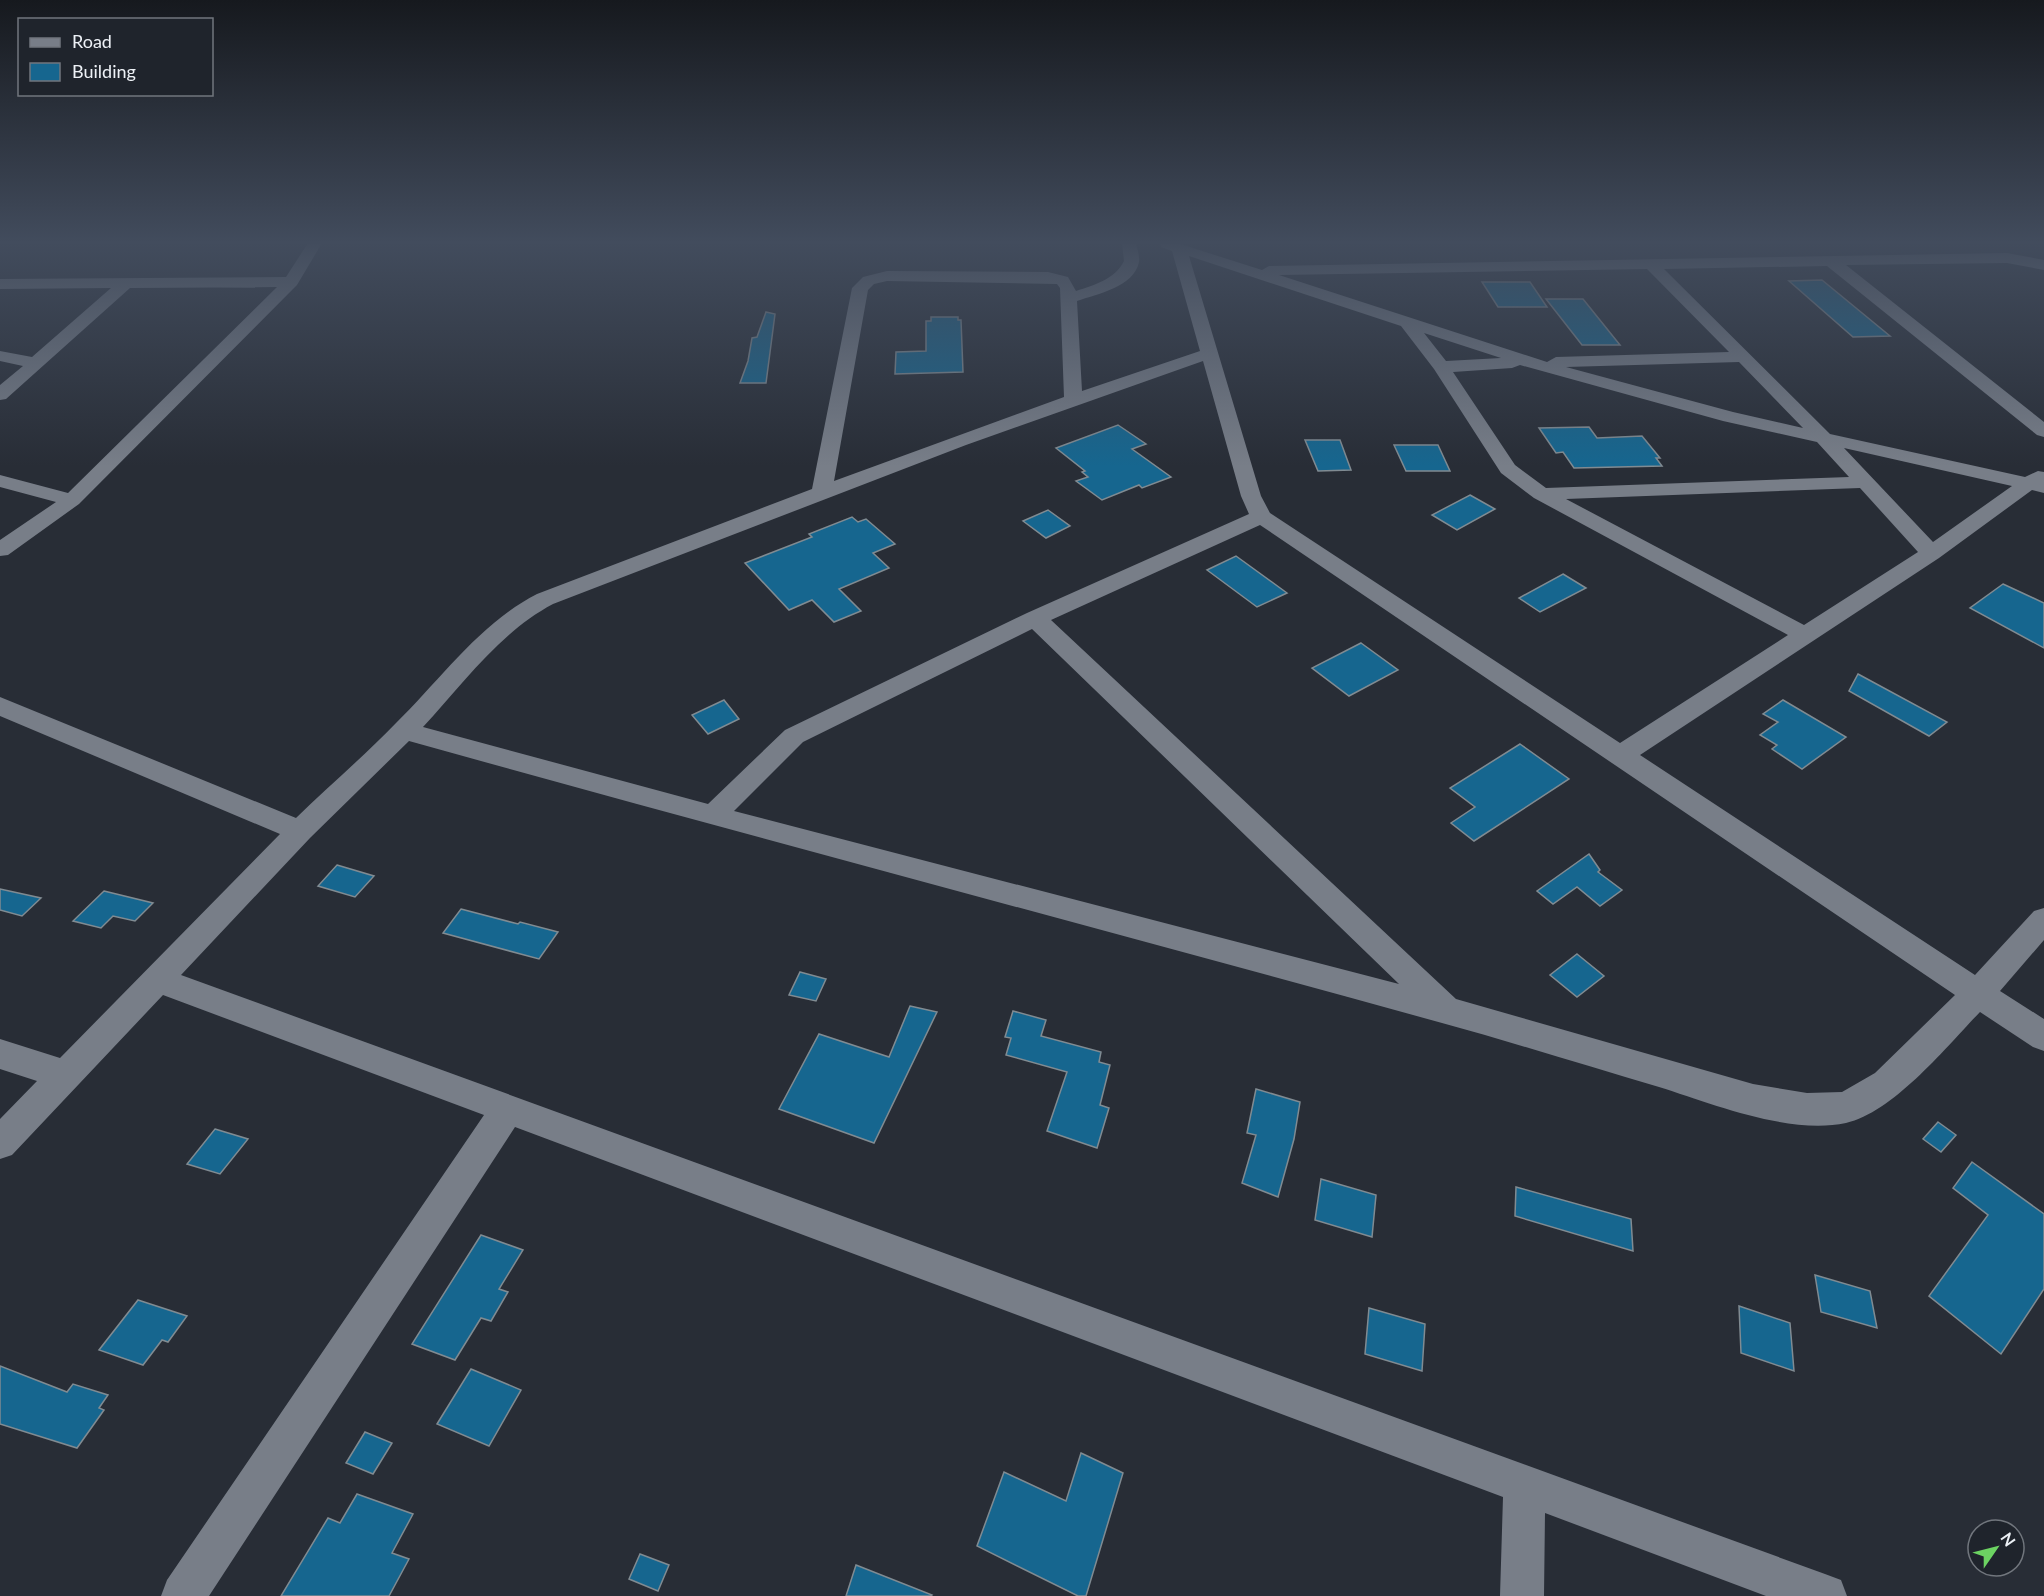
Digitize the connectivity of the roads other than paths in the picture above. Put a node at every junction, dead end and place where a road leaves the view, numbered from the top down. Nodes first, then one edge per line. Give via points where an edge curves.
1 (88, 317) edge
2 (255, 317) edge
3 (855, 317) edge
4 (1070, 317) edge
5 (1206, 317) edge
6 (1390, 317) edge
7 (1703, 317) edge
8 (1901, 317) edge
9 (1407, 323) junction
10 (1210, 353) junction
11 (0, 356) edge
12 (1741, 357) junction
13 (1529, 362) junction
14 (37, 363) junction
15 (1441, 367) junction
16 (0, 395) edge
17 (1073, 399) junction
18 (2044, 432) edge
19 (1823, 436) junction
20 (0, 481) edge
21 (2039, 481) edge
22 (1866, 482) junction
23 (822, 492) junction
24 (1541, 494) junction
25 (72, 500) junction
26 (1261, 517) junction
27 (0, 550) edge
28 (1931, 553) junction
29 (1035, 618) junction
30 (1805, 635) junction
31 (0, 705) edge
32 (404, 731) junction
33 (1622, 754) junction
34 (713, 816) junction
35 (300, 831) junction
36 (2044, 920) edge
37 (159, 980) junction
38 (1978, 992) junction
39 (1448, 1010) junction
40 (2044, 1036) edge
41 (0, 1054) edge
42 (66, 1075) junction
43 (508, 1108) junction
44 (0, 1143) edge
45 (1524, 1483) junction
46 (183, 1596) edge
47 (1522, 1596) edge
48 (1825, 1596) edge

1 - 14 street
2 - 25 street
3 - 23 street
4 - 17 street
5 - 10 street
6 - 9 street
7 - 12 street
8 - 18 street
9 - 13 street
9 - 15 street
10 - 17 street
10 - 26 street via 1251,496
11 - 14 street
12 - 13 street
12 - 19 street
13 - 15 street
13 - 19 street via 1730,417
14 - 16 street
15 - 24 street via 1508,469
17 - 23 street
19 - 21 street
19 - 22 street
20 - 25 street
21 - 28 street
22 - 24 street
22 - 28 street
23 - 32 street via 522,611 503,626
24 - 30 street
25 - 27 street
26 - 29 street
26 - 33 street
28 - 30 street
29 - 34 street via 789,739
29 - 39 street
30 - 33 street
31 - 35 street
32 - 34 street
32 - 35 street
33 - 38 street
34 - 39 street
35 - 37 street
36 - 38 street
37 - 42 street
37 - 43 street
38 - 39 street via 1887,1084 1846,1107 1807,1109 1753,1100
38 - 40 street
41 - 42 street
42 - 44 street
43 - 45 street
43 - 46 street
45 - 47 street
45 - 48 street

